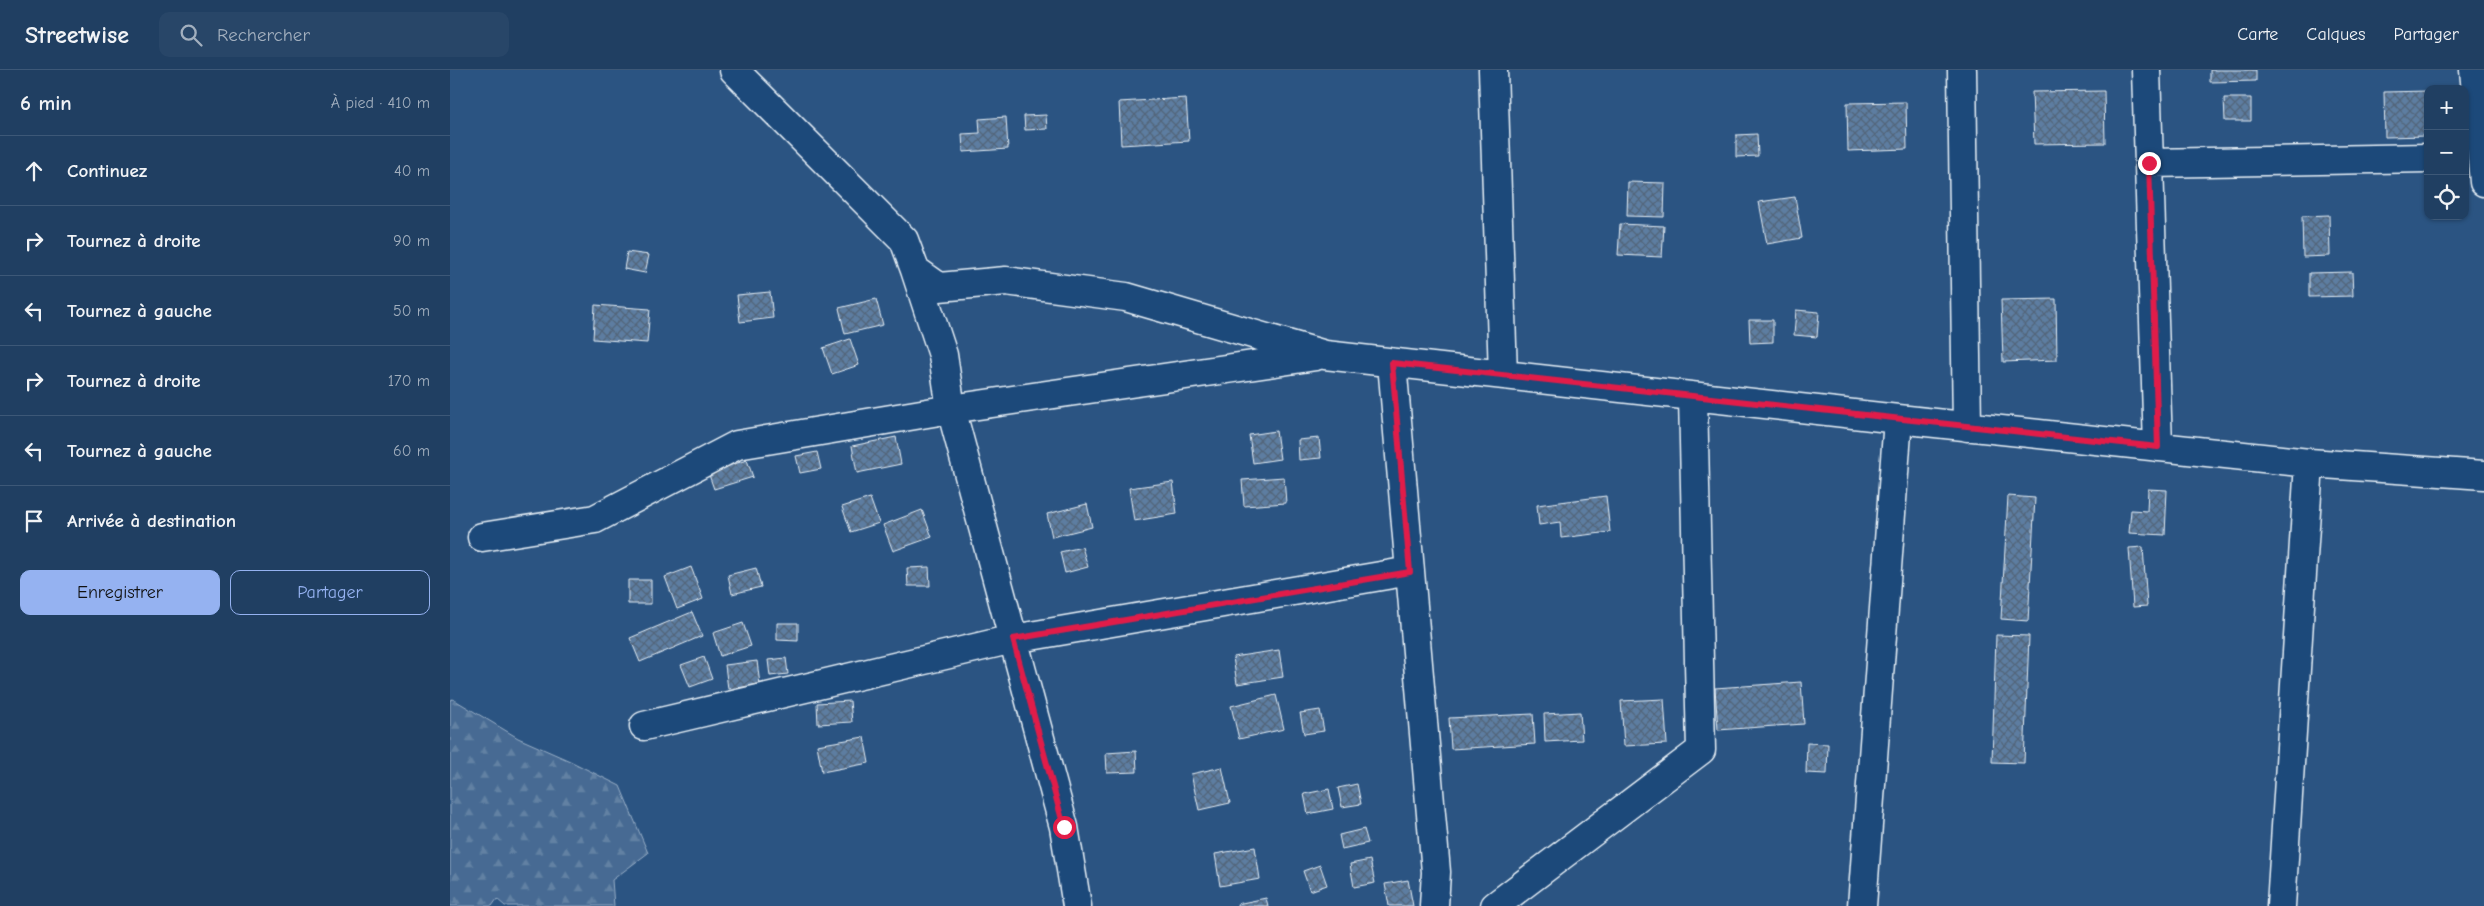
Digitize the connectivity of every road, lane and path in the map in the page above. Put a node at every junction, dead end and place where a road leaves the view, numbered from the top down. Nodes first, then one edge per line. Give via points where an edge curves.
1 (734, 70) edge
2 (1493, 70) edge
3 (1962, 70) edge
4 (2146, 70) edge
5 (2474, 70) edge
6 (2424, 158) edge
7 (2149, 163) junction
8 (2479, 164) edge
9 (915, 270) junction
10 (1324, 355) junction
11 (1392, 363) junction
12 (1503, 375) junction
13 (1693, 397) junction
14 (951, 409) junction
15 (1898, 420) junction
16 (1967, 427) junction
17 (2158, 447) junction
18 (2309, 463) junction
19 (2484, 475) edge
20 (482, 537) dead end
21 (1410, 572) junction
22 (1013, 639) junction
23 (644, 726) dead end
24 (1077, 906) edge
25 (1434, 906) edge
26 (1495, 906) edge
27 (1862, 906) edge
28 (2281, 906) edge

1 - 9 street via 904,240
2 - 12 street
3 - 16 street
4 - 7 street
5 - 8 street
6 - 7 street
7 - 17 street
9 - 10 street via 939,287 1006,281 1126,297
9 - 14 street via 943,355
10 - 11 street
10 - 14 street
11 - 12 street
11 - 21 street
12 - 13 street
13 - 15 street
13 - 26 street via 1701,750
14 - 20 street via 737,445 595,519
14 - 22 street
15 - 16 street
15 - 27 street
16 - 17 street
17 - 18 street
18 - 19 street
18 - 28 street
21 - 22 street
21 - 25 street via 1436,872
22 - 23 street
22 - 24 street via 1064,827

